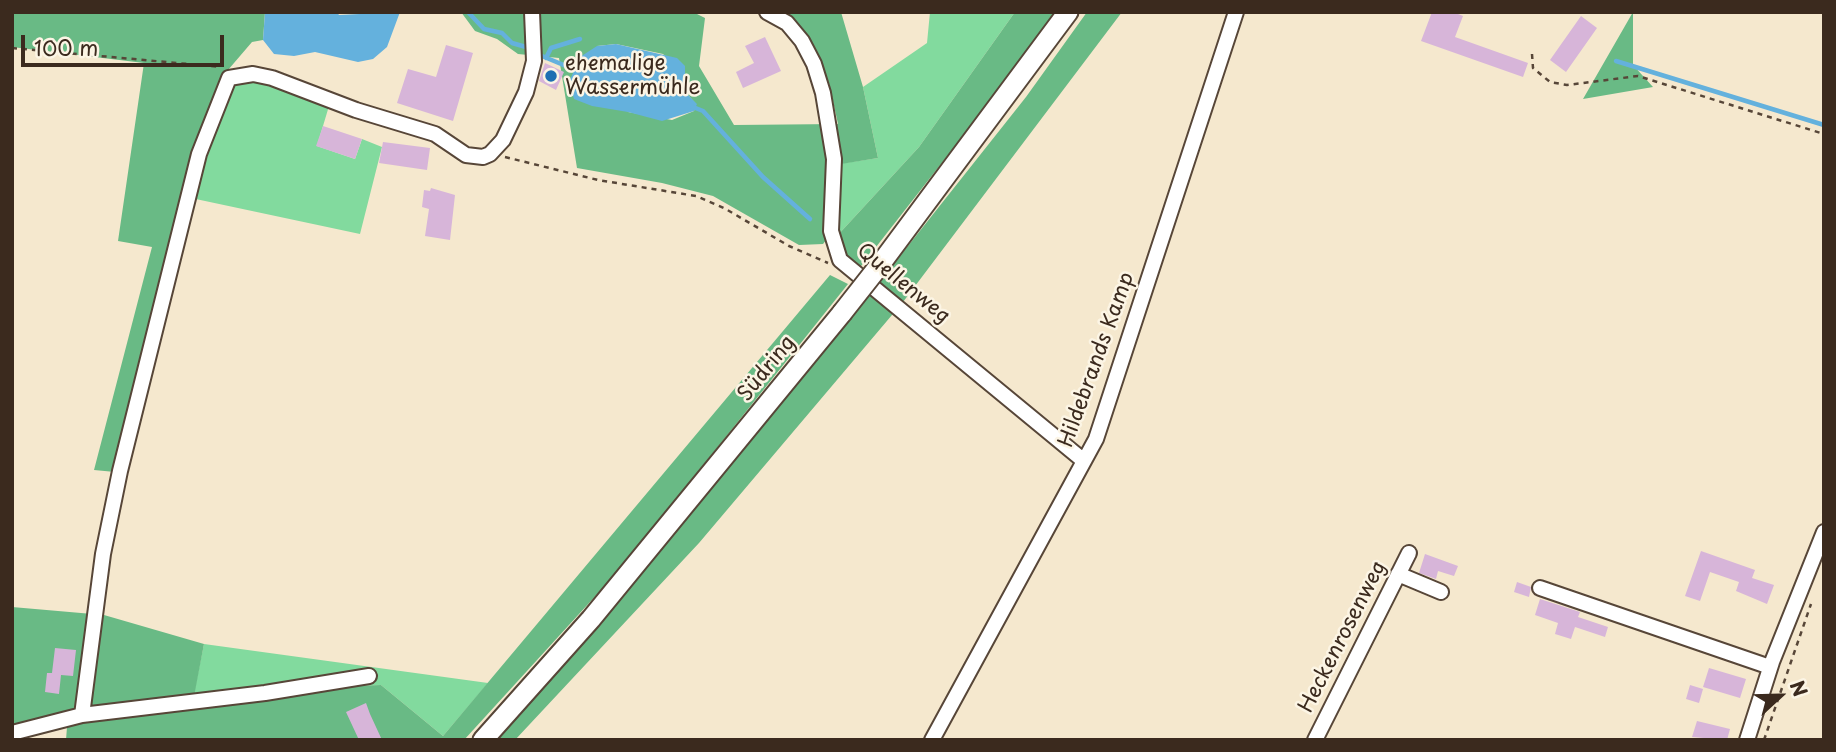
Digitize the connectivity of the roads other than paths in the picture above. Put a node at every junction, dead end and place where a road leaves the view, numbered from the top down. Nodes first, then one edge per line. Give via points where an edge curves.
1 (532, 12) edge
2 (767, 12) edge
3 (1068, 12) edge
4 (1236, 12) edge
5 (1084, 461) junction
6 (1824, 532) edge
7 (1409, 553) dead end
8 (1398, 575) junction
9 (1540, 588) dead end
10 (1441, 592) dead end
11 (1770, 667) junction
12 (369, 676) dead end
13 (82, 715) junction
14 (12, 733) edge
15 (483, 740) edge
16 (932, 740) edge
17 (1315, 740) edge
18 (1747, 740) edge

1 - 13 street via 531,72 518,114 499,145 483,157 466,155 435,134 272,78 253,74 229,78 199,154 120,471 103,554
2 - 5 street, Quellenweg via 787,23 802,41 817,74 834,159 834,250 848,269
3 - 15 main road, Südring, bridge via 842,313 591,618
4 - 5 street, Hildebrands Kamp via 1096,439
5 - 16 street, Hildebrands Kamp
6 - 11 street
7 - 8 street, Heckenrosenweg
8 - 10 street
8 - 17 street, Heckenrosenweg
9 - 11 street
11 - 18 street
12 - 13 street
13 - 14 street

